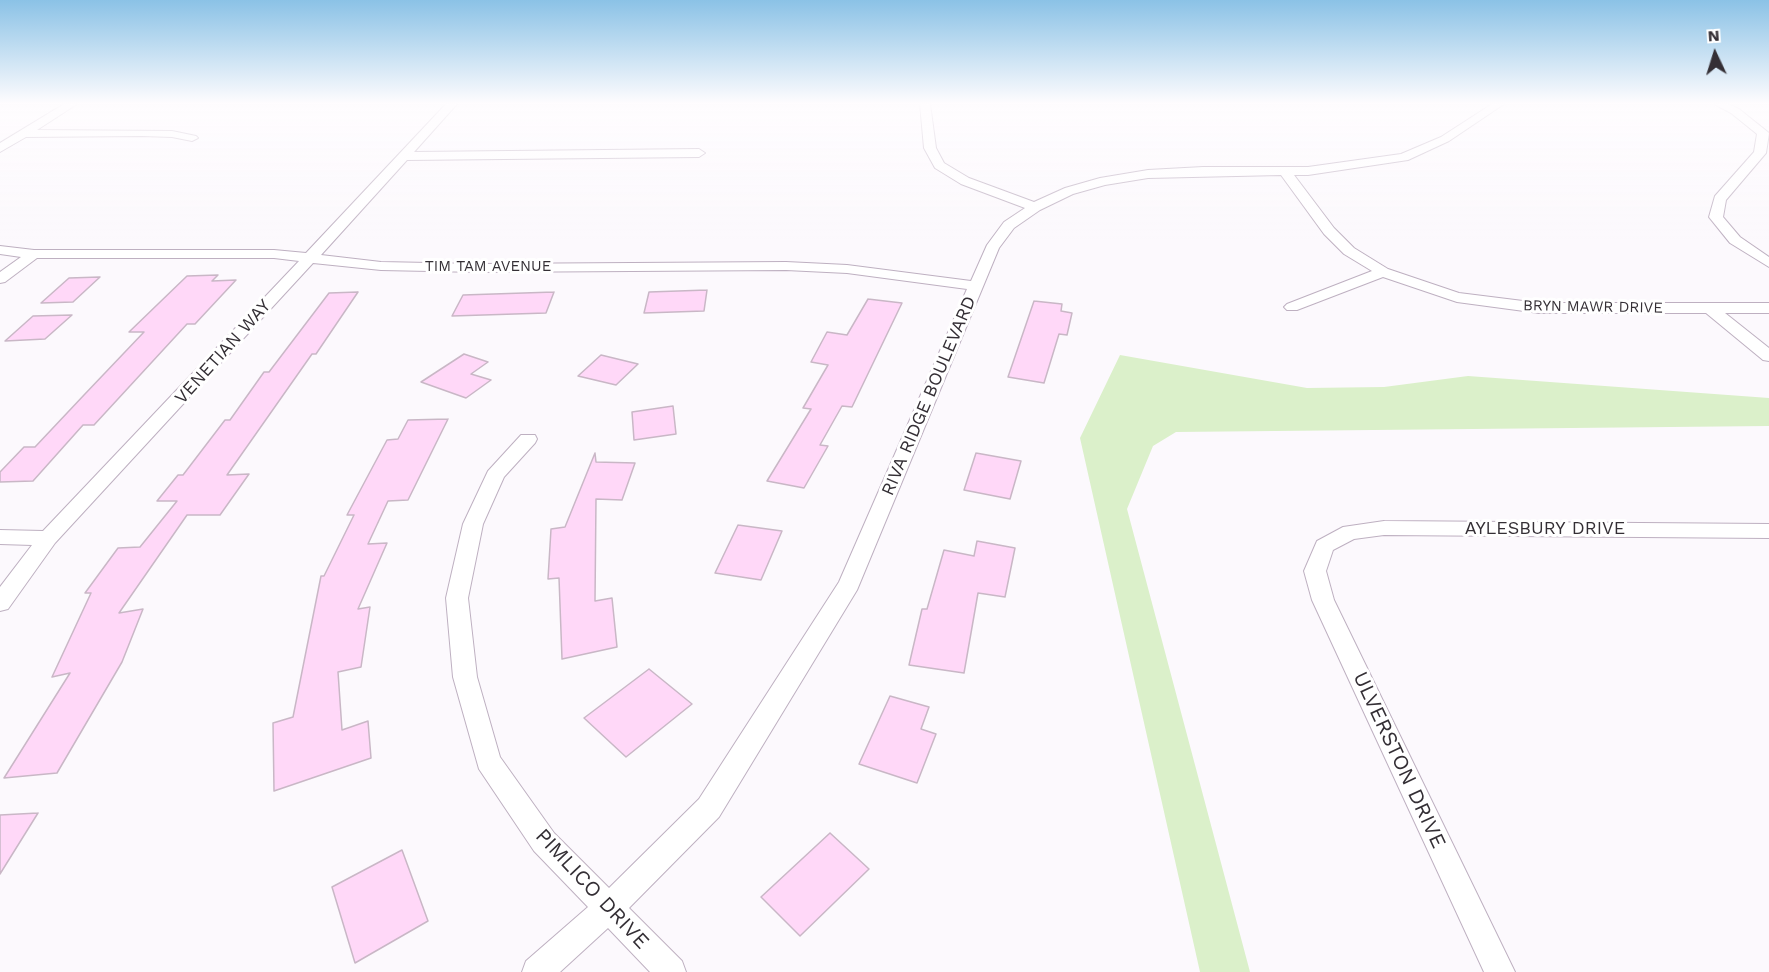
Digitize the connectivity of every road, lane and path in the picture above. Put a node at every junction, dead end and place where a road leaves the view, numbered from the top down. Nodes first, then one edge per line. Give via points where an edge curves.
1 (411, 149) edge
2 (931, 149) edge
3 (1421, 149) edge
4 (1761, 149) edge
5 (699, 153) dead end
6 (405, 156) junction
7 (1286, 171) junction
8 (1035, 207) junction
9 (0, 250) edge
10 (34, 254) junction
11 (310, 256) junction
12 (1769, 263) edge
13 (1383, 272) junction
14 (0, 279) edge
15 (976, 286) junction
16 (1292, 308) dead end
17 (1769, 308) edge
18 (1711, 309) junction
19 (1769, 356) edge
20 (528, 439) dead end
21 (1769, 531) edge
22 (0, 537) edge
23 (48, 538) junction
24 (1324, 546) joint
25 (0, 603) edge
26 (608, 909) junction
27 (537, 972) edge
28 (671, 972) edge
29 (1500, 972) edge

1 - 6 street, VENETIAN WAY
2 - 8 street via 939,165 965,181
3 - 7 street, RIVA RIDGE BOULEVARD via 1404,157
4 - 12 street via 1720,199 1716,217 1736,240
5 - 6 street
6 - 11 street, VENETIAN WAY
7 - 8 street, RIVA RIDGE BOULEVARD via 1148,174 1069,191
7 - 13 street, BRYN MAWR DRIVE via 1329,231 1349,251
8 - 15 street, RIVA RIDGE BOULEVARD via 1009,225 992,248
9 - 10 street, TIM TAM AVENUE
10 - 11 street, TIM TAM AVENUE
10 - 14 street
11 - 15 street, TIM TAM AVENUE via 381,266 478,268 796,266
11 - 23 street, VENETIAN WAY
13 - 16 street
13 - 18 street, BRYN MAWR DRIVE via 1457,297 1539,308
15 - 26 street, RIVA RIDGE BOULEVARD via 849,584 709,808
17 - 18 street, BRYN MAWR DRIVE
18 - 19 street
20 - 26 street, PIMLICO DRIVE via 495,475 473,524 457,598 465,677 488,761 544,842
21 - 24 street, AYLESBURY DRIVE via 1384,528 1350,532
22 - 23 street
23 - 25 street, VENETIAN WAY
24 - 29 street, ULVERSTON DRIVE via 1315,571 1323,600
26 - 27 street, RIVA RIDGE BOULEVARD
26 - 28 street, PIMLICO DRIVE

